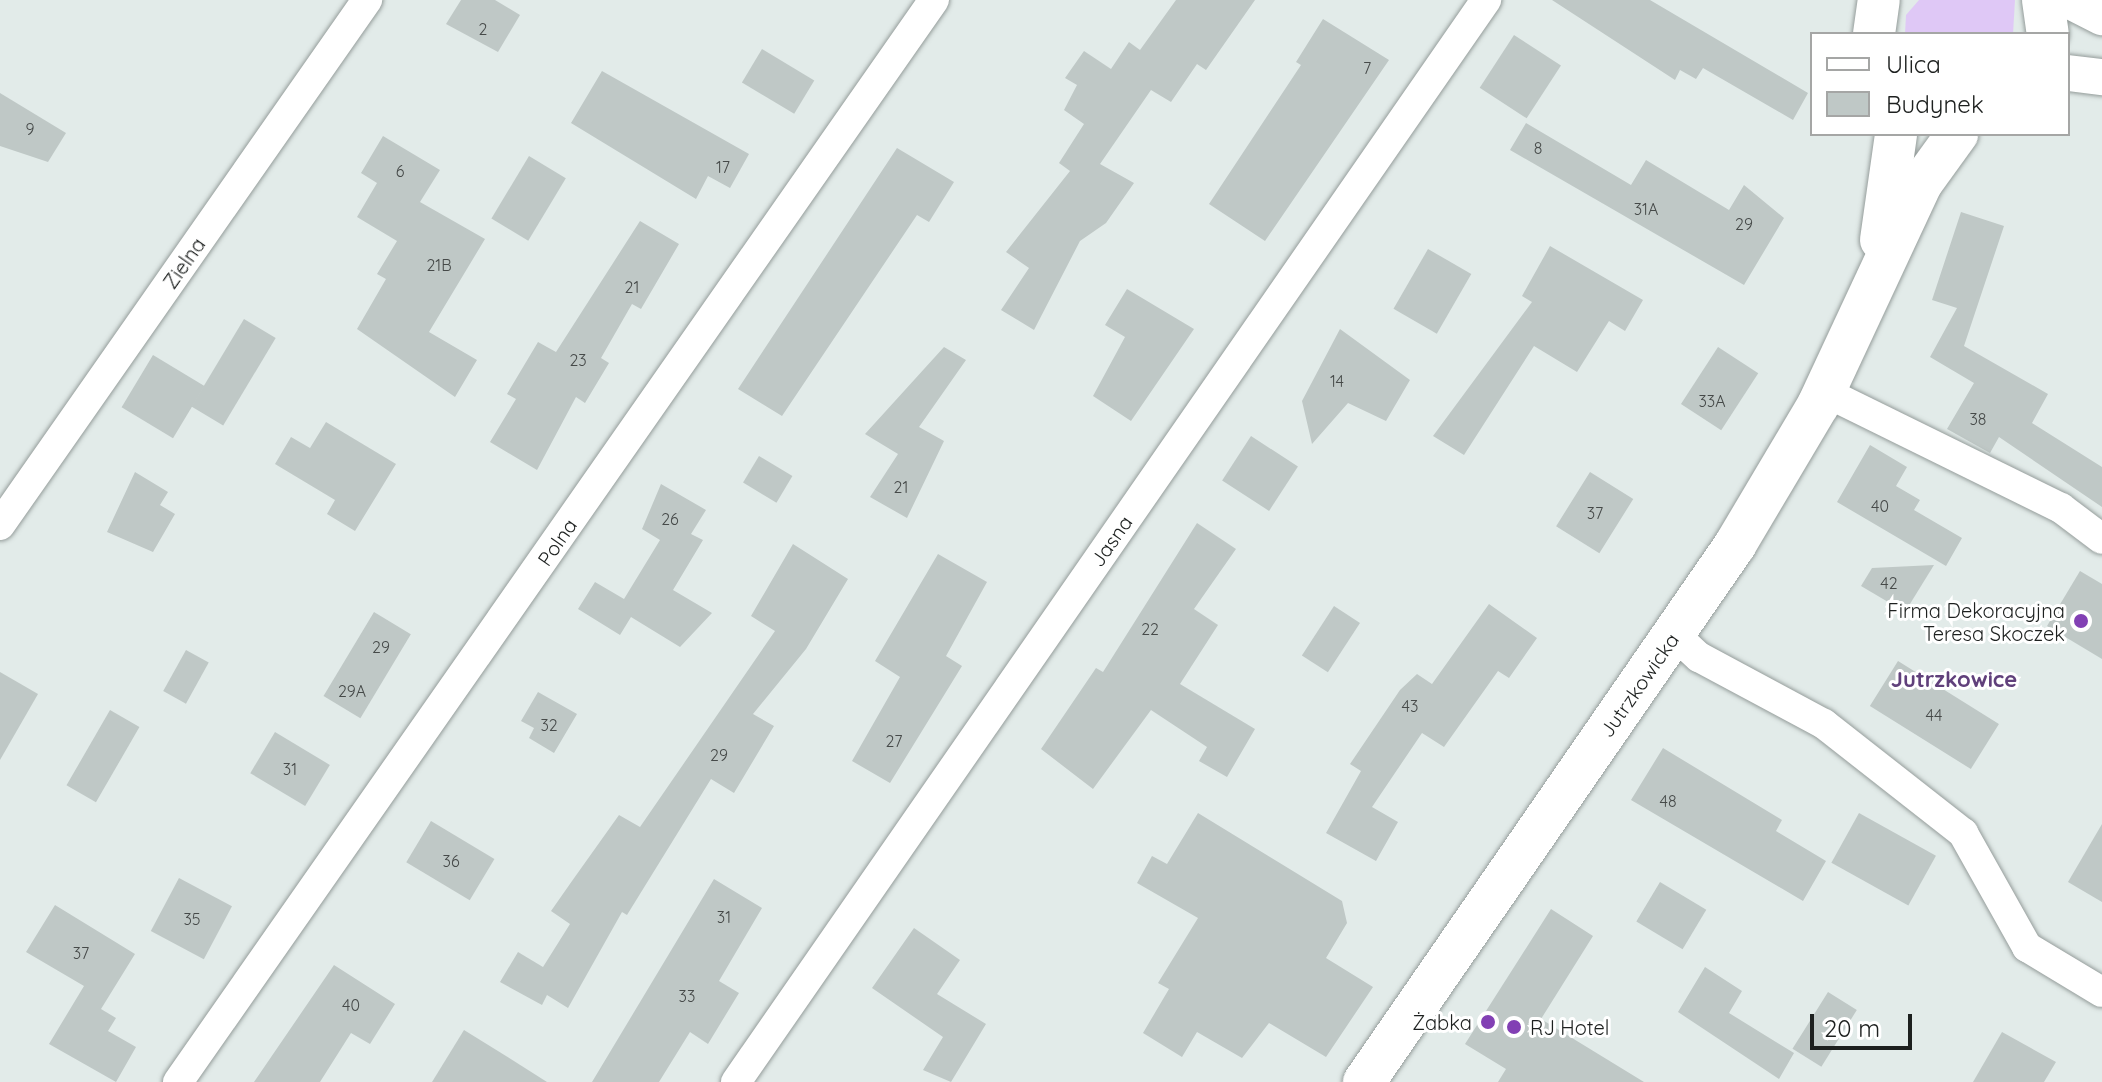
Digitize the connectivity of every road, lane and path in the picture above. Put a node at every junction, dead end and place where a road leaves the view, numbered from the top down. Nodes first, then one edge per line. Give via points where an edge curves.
1 (367, 0) edge
2 (934, 0) edge
3 (1486, 0) edge
4 (1879, 0) edge
5 (2043, 0) edge
6 (2068, 0) edge
7 (2102, 17) edge
8 (1874, 32) edge
9 (2048, 32) edge
10 (2070, 73) edge
11 (2102, 77) edge
12 (1896, 136) edge
13 (1956, 136) edge
14 (1878, 267) junction
15 (1825, 392) junction
16 (0, 525) edge
17 (2102, 539) edge
18 (1674, 634) junction
19 (2102, 992) edge
20 (178, 1082) edge
21 (736, 1082) edge
22 (1364, 1082) edge

1 - 16 street, Zielna
2 - 20 street, Polna
3 - 21 street, Jasna
4 - 8 main road
5 - 9 main road
6 - 7 street
10 - 11 street
12 - 14 main road, Jutrzkowicka
13 - 14 main road, Jutrzkowicka
14 - 15 main road, Jutrzkowicka
15 - 17 street via 2061,508
15 - 18 main road, Jutrzkowicka
18 - 19 street via 1699,657 1824,724 1963,833 2027,947
18 - 22 main road, Jutrzkowicka

